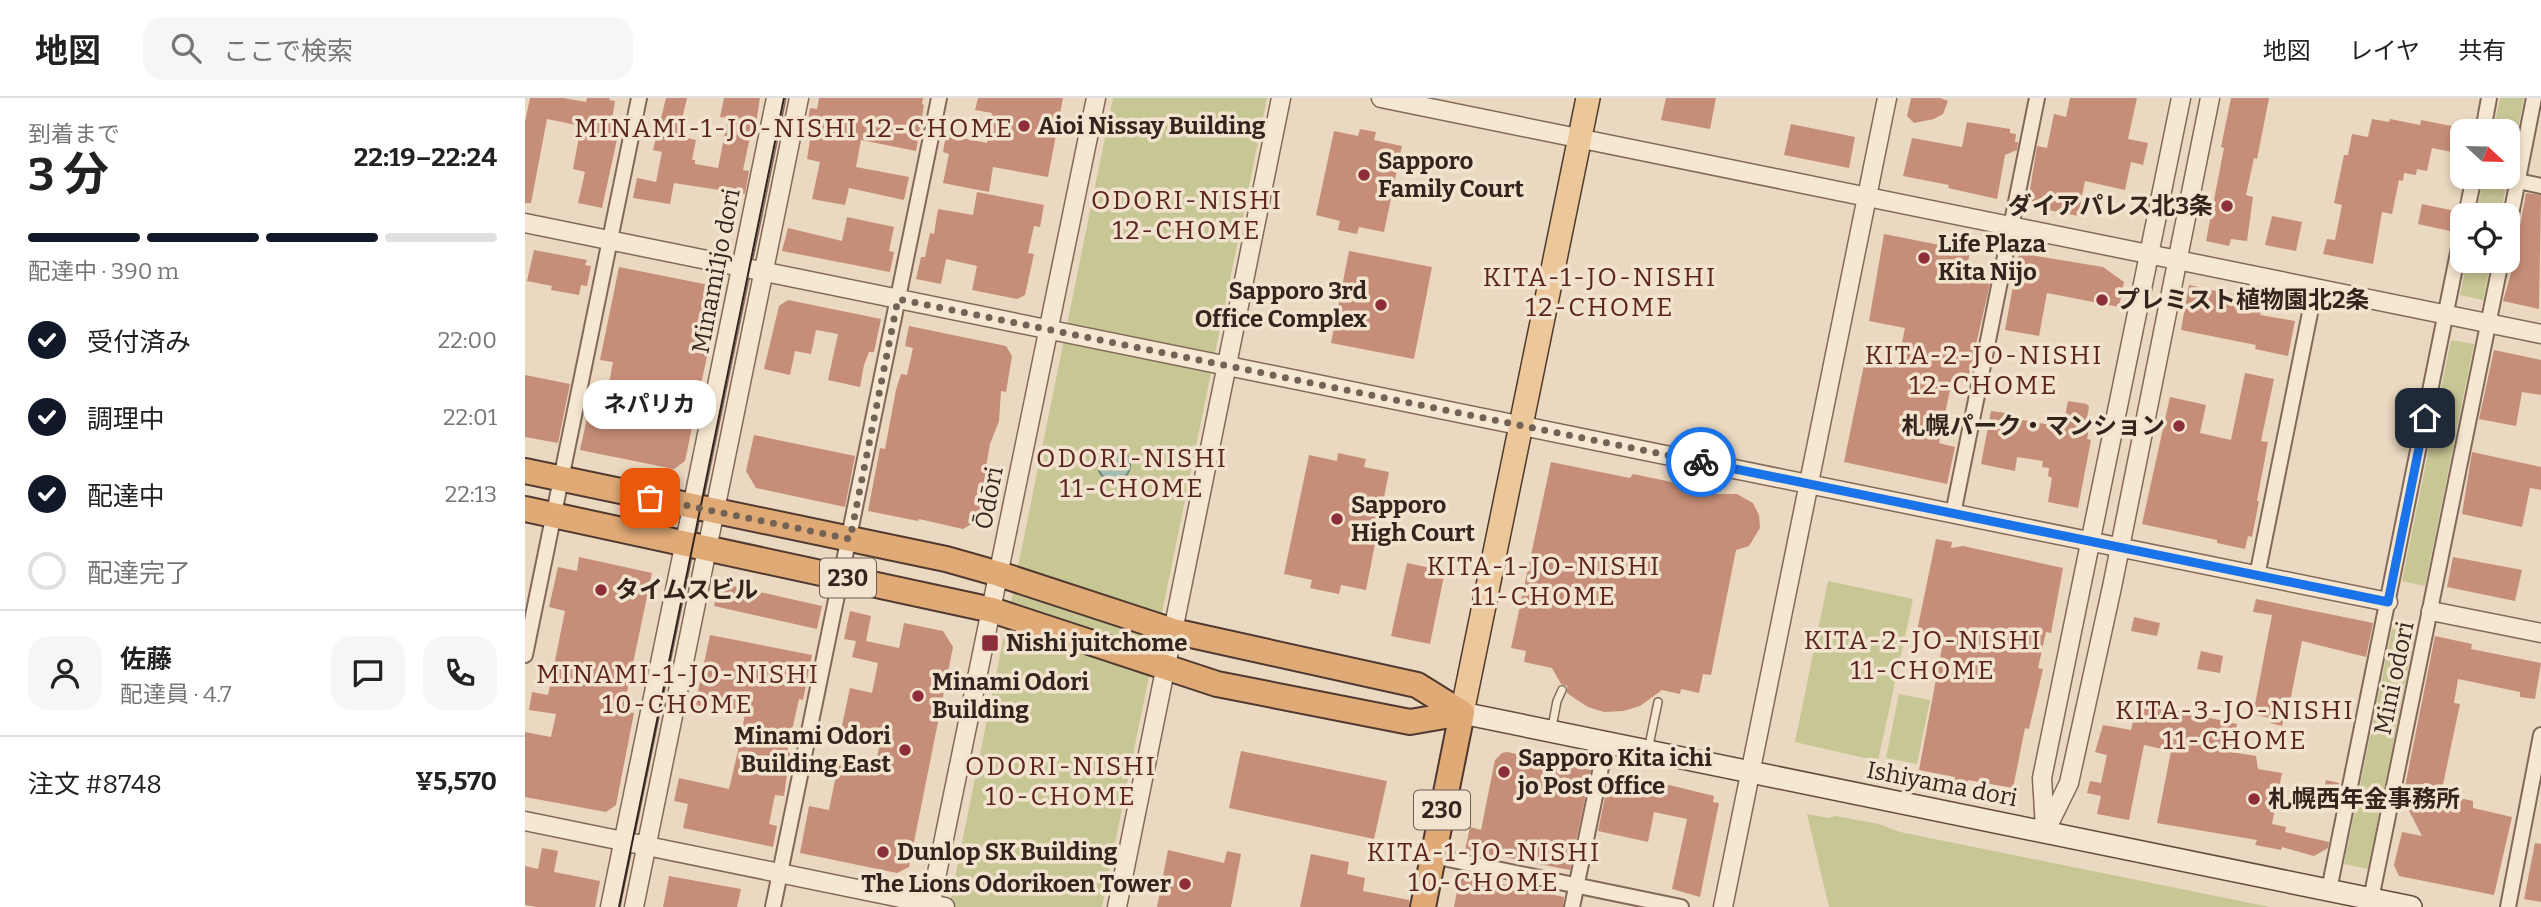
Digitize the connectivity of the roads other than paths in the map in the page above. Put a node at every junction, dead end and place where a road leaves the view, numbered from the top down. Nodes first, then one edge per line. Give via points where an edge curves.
1 (639, 98) edge
2 (776, 98) edge
3 (799, 98) edge
4 (939, 98) edge
5 (1096, 98) edge
6 (1281, 98) edge
7 (1381, 98) edge
8 (1588, 98) edge
9 (1887, 98) edge
10 (2037, 98) edge
11 (2181, 98) edge
12 (2210, 98) edge
13 (2489, 98) edge
14 (2535, 98) edge
15 (2485, 119) edge
16 (1579, 138) junction
17 (2520, 171) edge
18 (2520, 181) edge
19 (2541, 186) edge
20 (1867, 197) junction
21 (525, 223) edge
22 (2011, 226) junction
23 (610, 240) junction
24 (2149, 255) junction
25 (2177, 260) junction
26 (741, 267) junction
27 (763, 271) junction
28 (2454, 273) edge
29 (2499, 273) edge
30 (2315, 288) junction
31 (898, 299) junction
32 (2446, 315) junction
33 (2489, 324) junction
34 (1049, 330) junction
35 (2541, 334) edge
36 (1227, 366) junction
37 (1521, 425) junction
38 (525, 471) edge
39 (562, 479) junction
40 (1809, 485) junction
41 (525, 509) edge
42 (704, 509) junction
43 (1953, 514) junction
44 (554, 516) junction
45 (850, 539) junction
46 (2092, 542) junction
47 (696, 546) junction
48 (2119, 547) junction
49 (999, 574) junction
50 (2257, 576) junction
51 (842, 577) junction
52 (2388, 602) junction
53 (992, 610) junction
54 (2431, 611) junction
55 (1173, 631) junction
56 (2541, 634) edge
57 (525, 655) edge
58 (1166, 668) junction
59 (1562, 690) dead end
60 (1658, 702) dead end
61 (1462, 713) junction
62 (1551, 731) junction
63 (2541, 735) edge
64 (1606, 743) junction
65 (1648, 751) junction
66 (1750, 773) junction
67 (525, 821) edge
68 (2045, 832) junction
69 (623, 841) junction
70 (647, 846) junction
71 (1433, 856) junction
72 (780, 873) junction
73 (1576, 886) junction
74 (2329, 890) junction
75 (2371, 898) junction
76 (935, 906) edge
77 (610, 907) edge
78 (634, 907) edge
79 (773, 907) edge
80 (1117, 907) edge
81 (1423, 907) edge
82 (1572, 907) edge
83 (1681, 907) edge
84 (1723, 907) edge
85 (2411, 907) edge
86 (2508, 907) edge

1 - 23 street
2 - 26 street, Minami1jo dori
3 - 27 street, Minami1jo dori
4 - 31 street
5 - 34 street, Ōdōri
6 - 36 street
7 - 16 street
8 - 16 main road
9 - 20 street
10 - 22 street
11 - 24 street
12 - 25 street
13 - 15 street
14 - 17 street
16 - 20 street
16 - 37 main road
18 - 19 street
20 - 22 street
20 - 40 street
21 - 23 street
22 - 24 street
22 - 43 street
23 - 26 street
23 - 39 street
24 - 25 street
24 - 46 street
25 - 30 street
25 - 48 street
26 - 27 street
26 - 42 street, Minami1jo dori
27 - 31 street
27 - 42 street, Minami1jo dori
28 - 32 street, Mini odori
29 - 33 street, Mini odori
30 - 32 street
30 - 50 street
31 - 34 street
31 - 45 street
32 - 33 street
32 - 52 street, Mini odori
33 - 35 street
33 - 54 street, Mini odori
34 - 36 street
34 - 49 street, Ōdōri
36 - 37 street
36 - 55 street
37 - 40 street
37 - 61 main road
38 - 39 highway, 230
39 - 42 highway, 230
39 - 44 street
40 - 43 street
40 - 66 street
41 - 44 highway, 230
42 - 45 highway, 230
42 - 47 street, Minami1jo dori
43 - 46 street
44 - 47 highway, 230
44 - 57 street
45 - 49 highway, 230
45 - 51 street
46 - 48 street
46 - 68 street via 2042,778
47 - 51 highway, 230
47 - 69 street, Minami1jo dori
47 - 70 street, Minami1jo dori
48 - 50 street
48 - 68 street via 2069,783
49 - 53 street, Ōdōri
49 - 55 highway, 230
50 - 52 street
51 - 53 highway, 230
51 - 72 street
52 - 74 street, Mini odori
53 - 58 highway, 230
53 - 76 street, Ōdōri
54 - 56 street
54 - 75 street, Mini odori
55 - 58 street
55 - 61 highway, 230 via 1417,685
58 - 61 highway, 230 via 1217,684 1410,722
58 - 80 street
59 - 62 lane
60 - 65 lane
61 - 62 main road, Ishiyama dori
61 - 71 highway, 230
62 - 64 main road, Ishiyama dori
63 - 86 street
64 - 65 main road, Ishiyama dori
64 - 73 street
65 - 66 main road, Ishiyama dori
66 - 68 main road, Ishiyama dori
66 - 84 street
67 - 69 street
68 - 74 main road, Ishiyama dori
69 - 70 street
69 - 77 street, Minami1jo dori
70 - 72 street
70 - 78 street, Minami1jo dori
71 - 73 street
71 - 81 highway, 230
72 - 76 street
72 - 79 street
73 - 82 street
73 - 83 street
74 - 75 main road, Ishiyama dori
75 - 85 main road, Ishiyama dori

